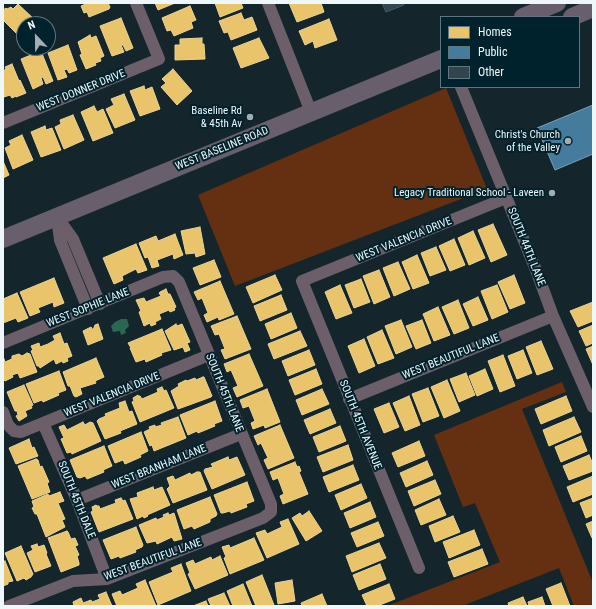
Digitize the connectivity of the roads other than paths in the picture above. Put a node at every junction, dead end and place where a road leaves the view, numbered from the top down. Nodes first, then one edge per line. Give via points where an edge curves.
1 (136, 3) edge
2 (268, 3) edge
3 (557, 3) edge
4 (593, 8) edge
5 (525, 16) edge
6 (574, 16) edge
7 (440, 59) edge
8 (461, 88) edge
9 (311, 112) junction
10 (3, 123) edge
11 (506, 198) junction
12 (57, 217) junction
13 (3, 239) edge
14 (85, 268) junction
15 (73, 272) junction
16 (173, 276) joint
17 (302, 281) joint
18 (100, 304) junction
19 (88, 309) junction
20 (553, 316) junction
21 (3, 343) edge
22 (209, 355) junction
23 (349, 399) junction
24 (593, 407) edge
25 (3, 412) edge
26 (43, 423) junction
27 (241, 434) junction
28 (77, 500) junction
29 (271, 512) joint
30 (419, 568) dead end
31 (107, 579) junction
32 (9, 606) edge

1 - 10 street, WEST DONNER DRIVE via 158,59
2 - 9 street
3 - 5 main road
4 - 6 main road
7 - 9 main road, WEST BASELINE ROAD
8 - 11 street, SOUTH 44TH LANE
9 - 12 main road, WEST BASELINE ROAD
11 - 17 street, WEST VALENCIA DRIVE
11 - 20 street, SOUTH 44TH LANE
12 - 13 main road, WEST BASELINE ROAD
12 - 14 street via 72,236
12 - 15 street via 60,240
14 - 15 street
14 - 18 street
15 - 19 street
16 - 18 street, WEST SOPHIE LANE via 163,277
16 - 22 street, SOUTH 45TH LANE via 179,282
17 - 23 street, SOUTH 45TH AVENUE
18 - 19 street, WEST SOPHIE LANE
19 - 21 street, WEST SOPHIE LANE
20 - 23 street, WEST BEAUTIFUL LANE
20 - 24 street, SOUTH 44TH LANE
22 - 26 street, WEST VALENCIA DRIVE
22 - 27 street, SOUTH 45TH LANE
23 - 30 street, SOUTH 45TH AVENUE
25 - 26 street, WEST VALENCIA DRIVE via 8,425 14,431 21,432
26 - 28 street, SOUTH 45TH DALE
27 - 28 street, WEST BRANHAM LANE
27 - 29 street, SOUTH 45TH LANE via 271,504
28 - 31 street, SOUTH 45TH DALE
29 - 31 street, WEST BEAUTIFUL LANE via 263,518
31 - 32 street, WEST BEAUTIFUL LANE via 73,581

